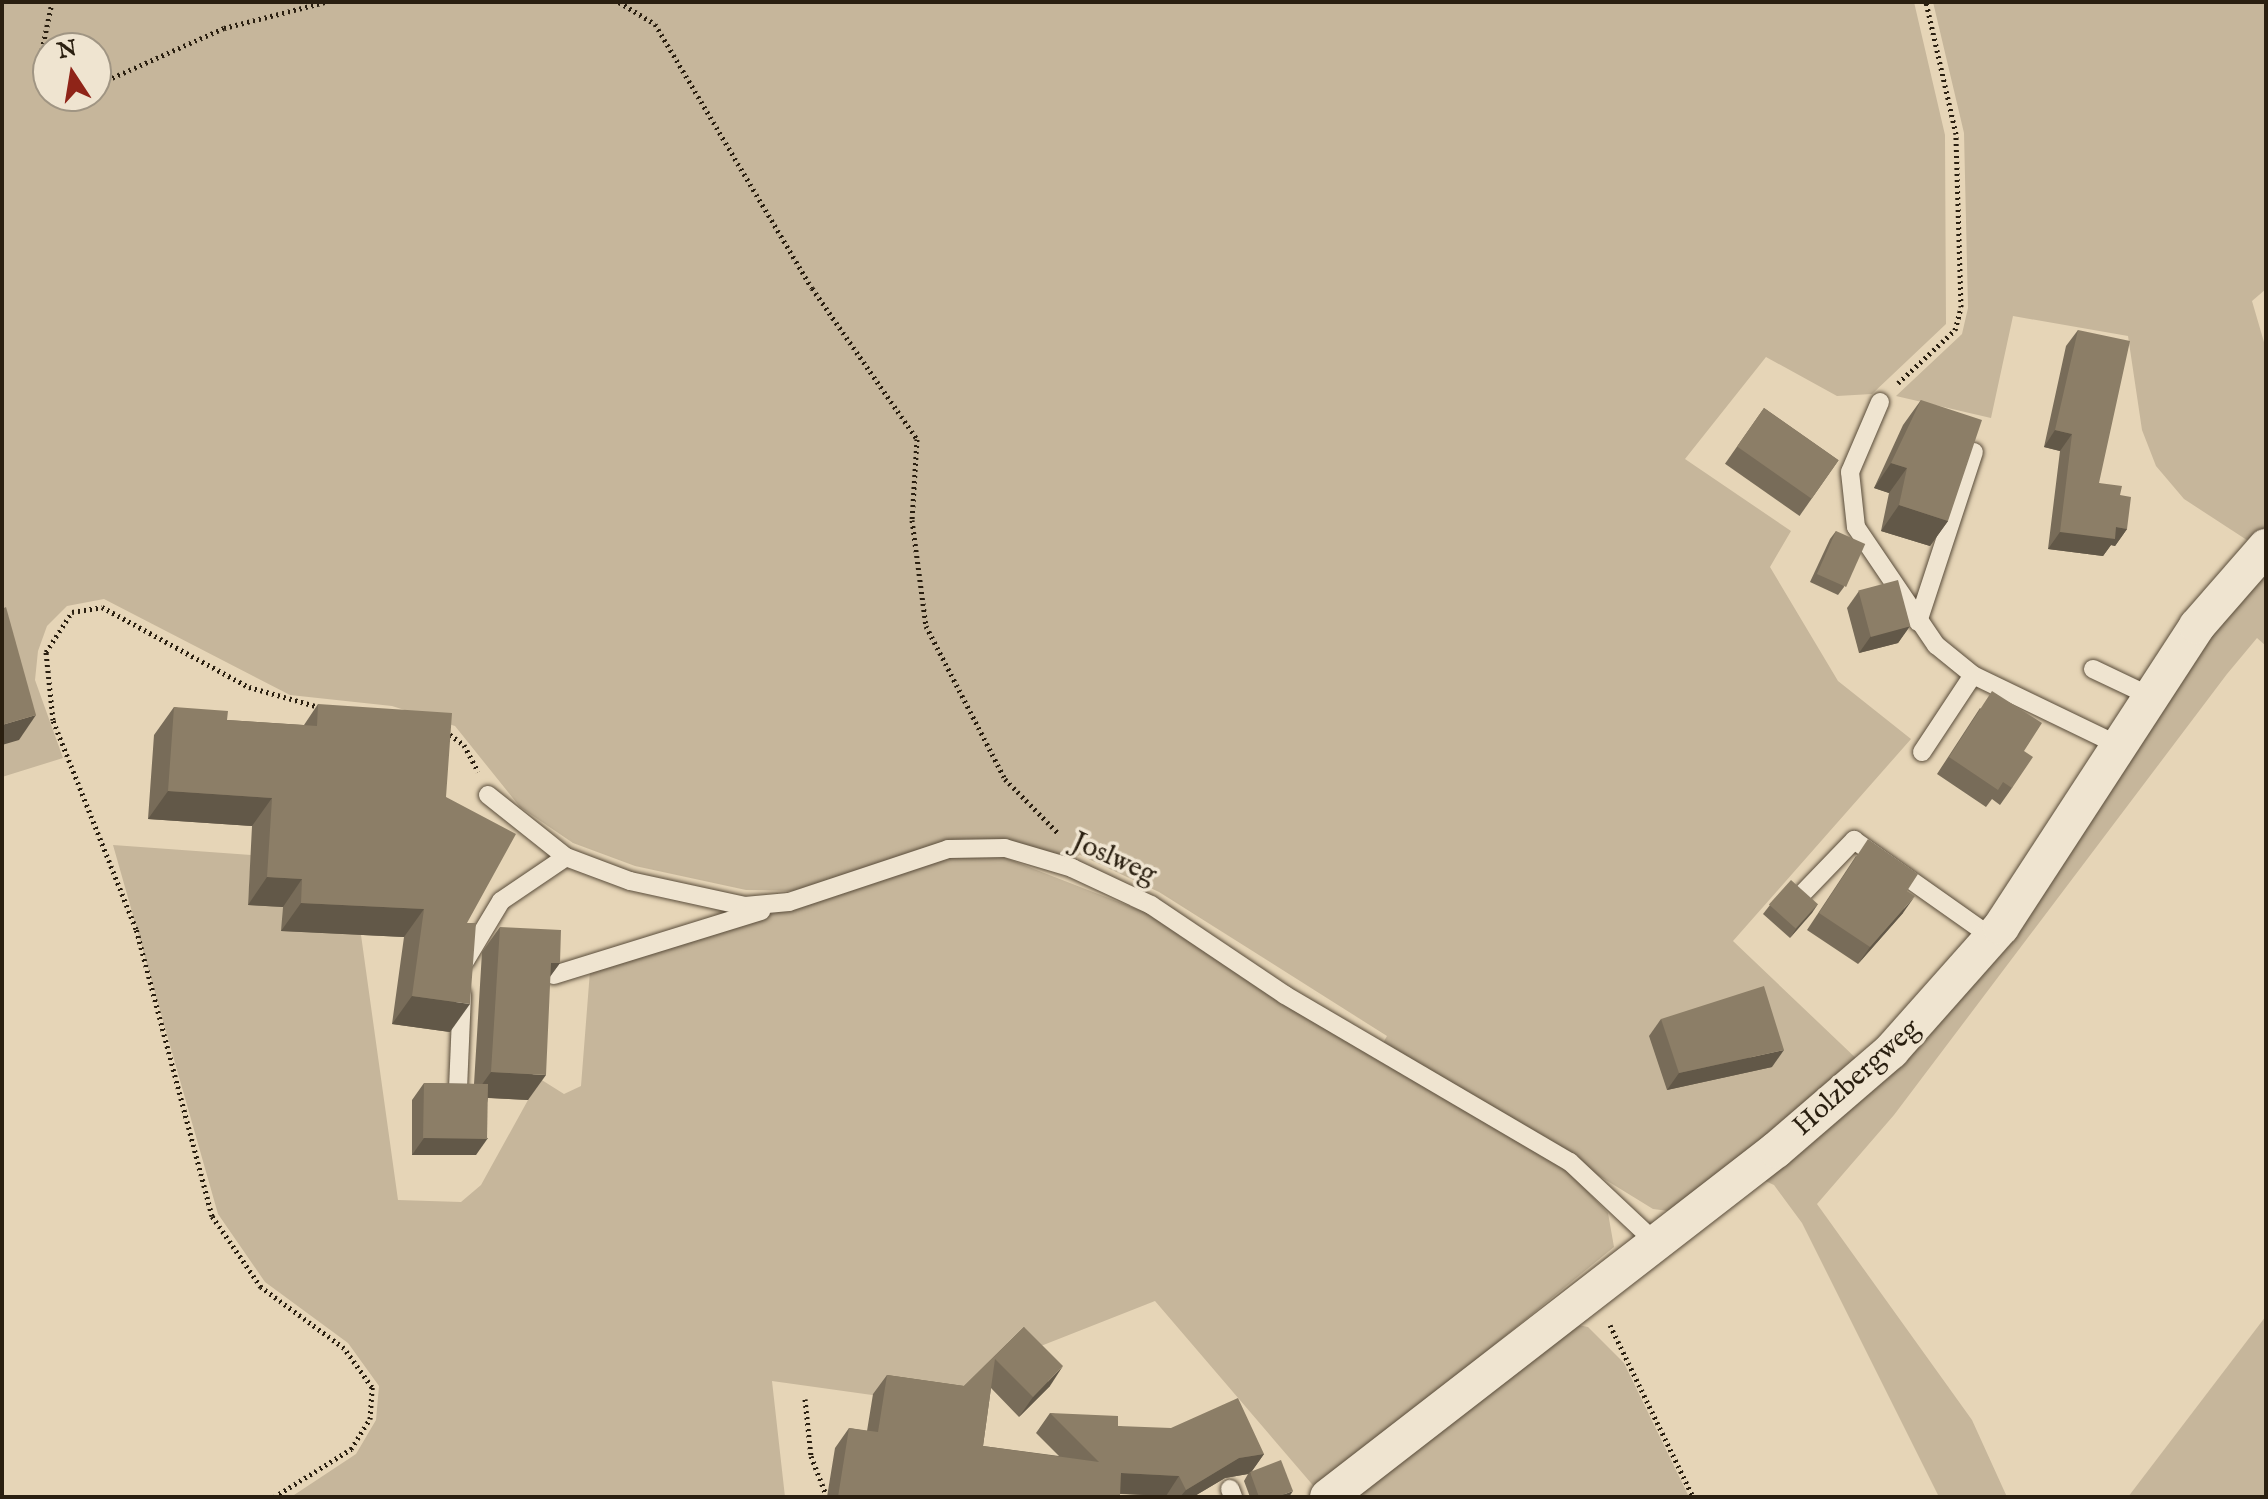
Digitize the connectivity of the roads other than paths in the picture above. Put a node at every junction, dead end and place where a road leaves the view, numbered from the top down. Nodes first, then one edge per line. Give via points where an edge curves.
1 (1880, 402) road end
2 (1974, 452) edge
3 (2266, 547) edge
4 (1918, 622) junction
5 (2093, 669) dead end
6 (1973, 675) junction
7 (2152, 697) junction
8 (2120, 746) junction
9 (1922, 752) dead end
10 (488, 795) road end
11 (566, 857) junction
12 (1803, 893) edge
13 (789, 902) junction
14 (1993, 938) junction
15 (554, 975) edge
16 (458, 1089) edge
17 (1654, 1241) junction
18 (1328, 1497) edge

1 - 4 lane via 1855,451 1850,508 1867,548
2 - 4 lane
3 - 7 street, Holzbergweg via 2219,595
4 - 6 lane
5 - 7 lane
6 - 8 lane
6 - 9 lane
7 - 8 street, Holzbergweg
8 - 14 street, Holzbergweg
10 - 11 lane, Joslweg
11 - 13 lane, Joslweg via 705,899
11 - 16 lane via 501,901 468,952
12 - 14 lane via 1854,840
13 - 15 lane
13 - 17 lane, Joslweg via 948,849 1005,848 1072,868 1151,905 1285,995 1570,1162
14 - 17 street, Holzbergweg via 1891,1051
17 - 18 street, Holzbergweg

